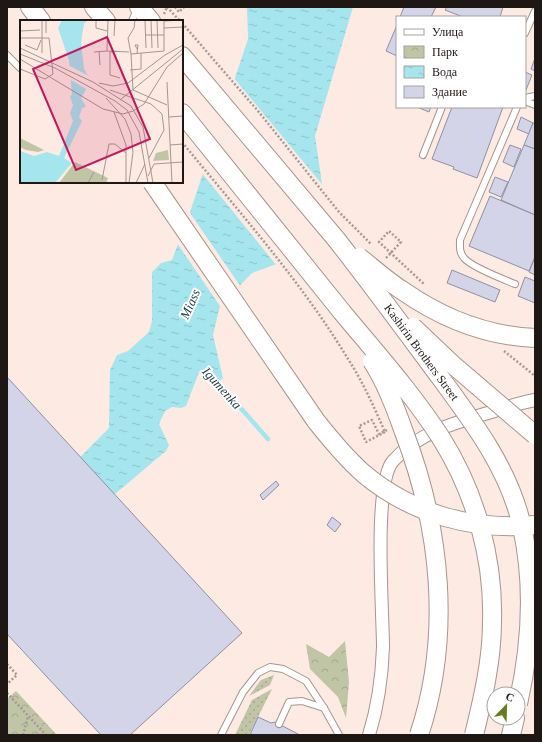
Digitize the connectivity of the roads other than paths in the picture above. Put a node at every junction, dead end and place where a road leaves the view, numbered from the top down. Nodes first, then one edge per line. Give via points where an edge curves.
1 (30, 7) edge
2 (94, 7) edge
3 (138, 7) edge
4 (535, 11) edge
5 (40, 20) edge
6 (105, 20) edge
7 (132, 20) edge
8 (150, 20) edge
9 (526, 31) edge
10 (7, 55) edge
11 (183, 57) edge
12 (20, 68) edge
13 (526, 100) edge
14 (535, 105) edge
15 (442, 108) edge
16 (516, 108) edge
17 (183, 114) edge
18 (423, 155) dead end
19 (153, 183) edge
20 (336, 239) junction
21 (515, 284) dead end
22 (381, 297) junction
23 (342, 312) junction
24 (535, 338) edge
25 (535, 400) edge
26 (535, 435) edge
27 (535, 525) edge
28 (522, 686) edge
29 (324, 708) junction
30 (279, 724) dead end
31 (222, 735) edge
32 (340, 735) edge
33 (369, 735) edge
34 (419, 735) edge
35 (474, 735) edge

1 - 5 main road
2 - 6 main road
3 - 7 lane
3 - 8 main road
4 - 9 lane
10 - 12 lane
11 - 20 main road, Kashirin Brothers Street
13 - 14 lane
15 - 18 lane
16 - 21 lane via 460,240 460,250 464,259
17 - 23 main road
19 - 27 main road, bridge via 316,421 363,473 407,502 454,521 507,527
20 - 22 main road, Kashirin Brothers Street, bridge
20 - 24 main road, bridge via 402,291 434,311 478,328 506,335
22 - 26 main road, bridge via 452,364
22 - 28 main road, Kashirin Brothers Street, bridge via 484,441 510,488 522,527 529,572 531,606
23 - 34 main road, bridge via 390,394 422,487 435,552 439,604 438,635 428,701
23 - 35 main road, bridge via 437,432 473,502 483,538 493,604 488,670
25 - 33 street via 450,424 418,439 392,462 385,480 381,518 382,666 378,701
29 - 30 lane via 302,701 289,702
29 - 31 lane via 306,681 283,669 270,667 258,673 243,692
29 - 32 lane

